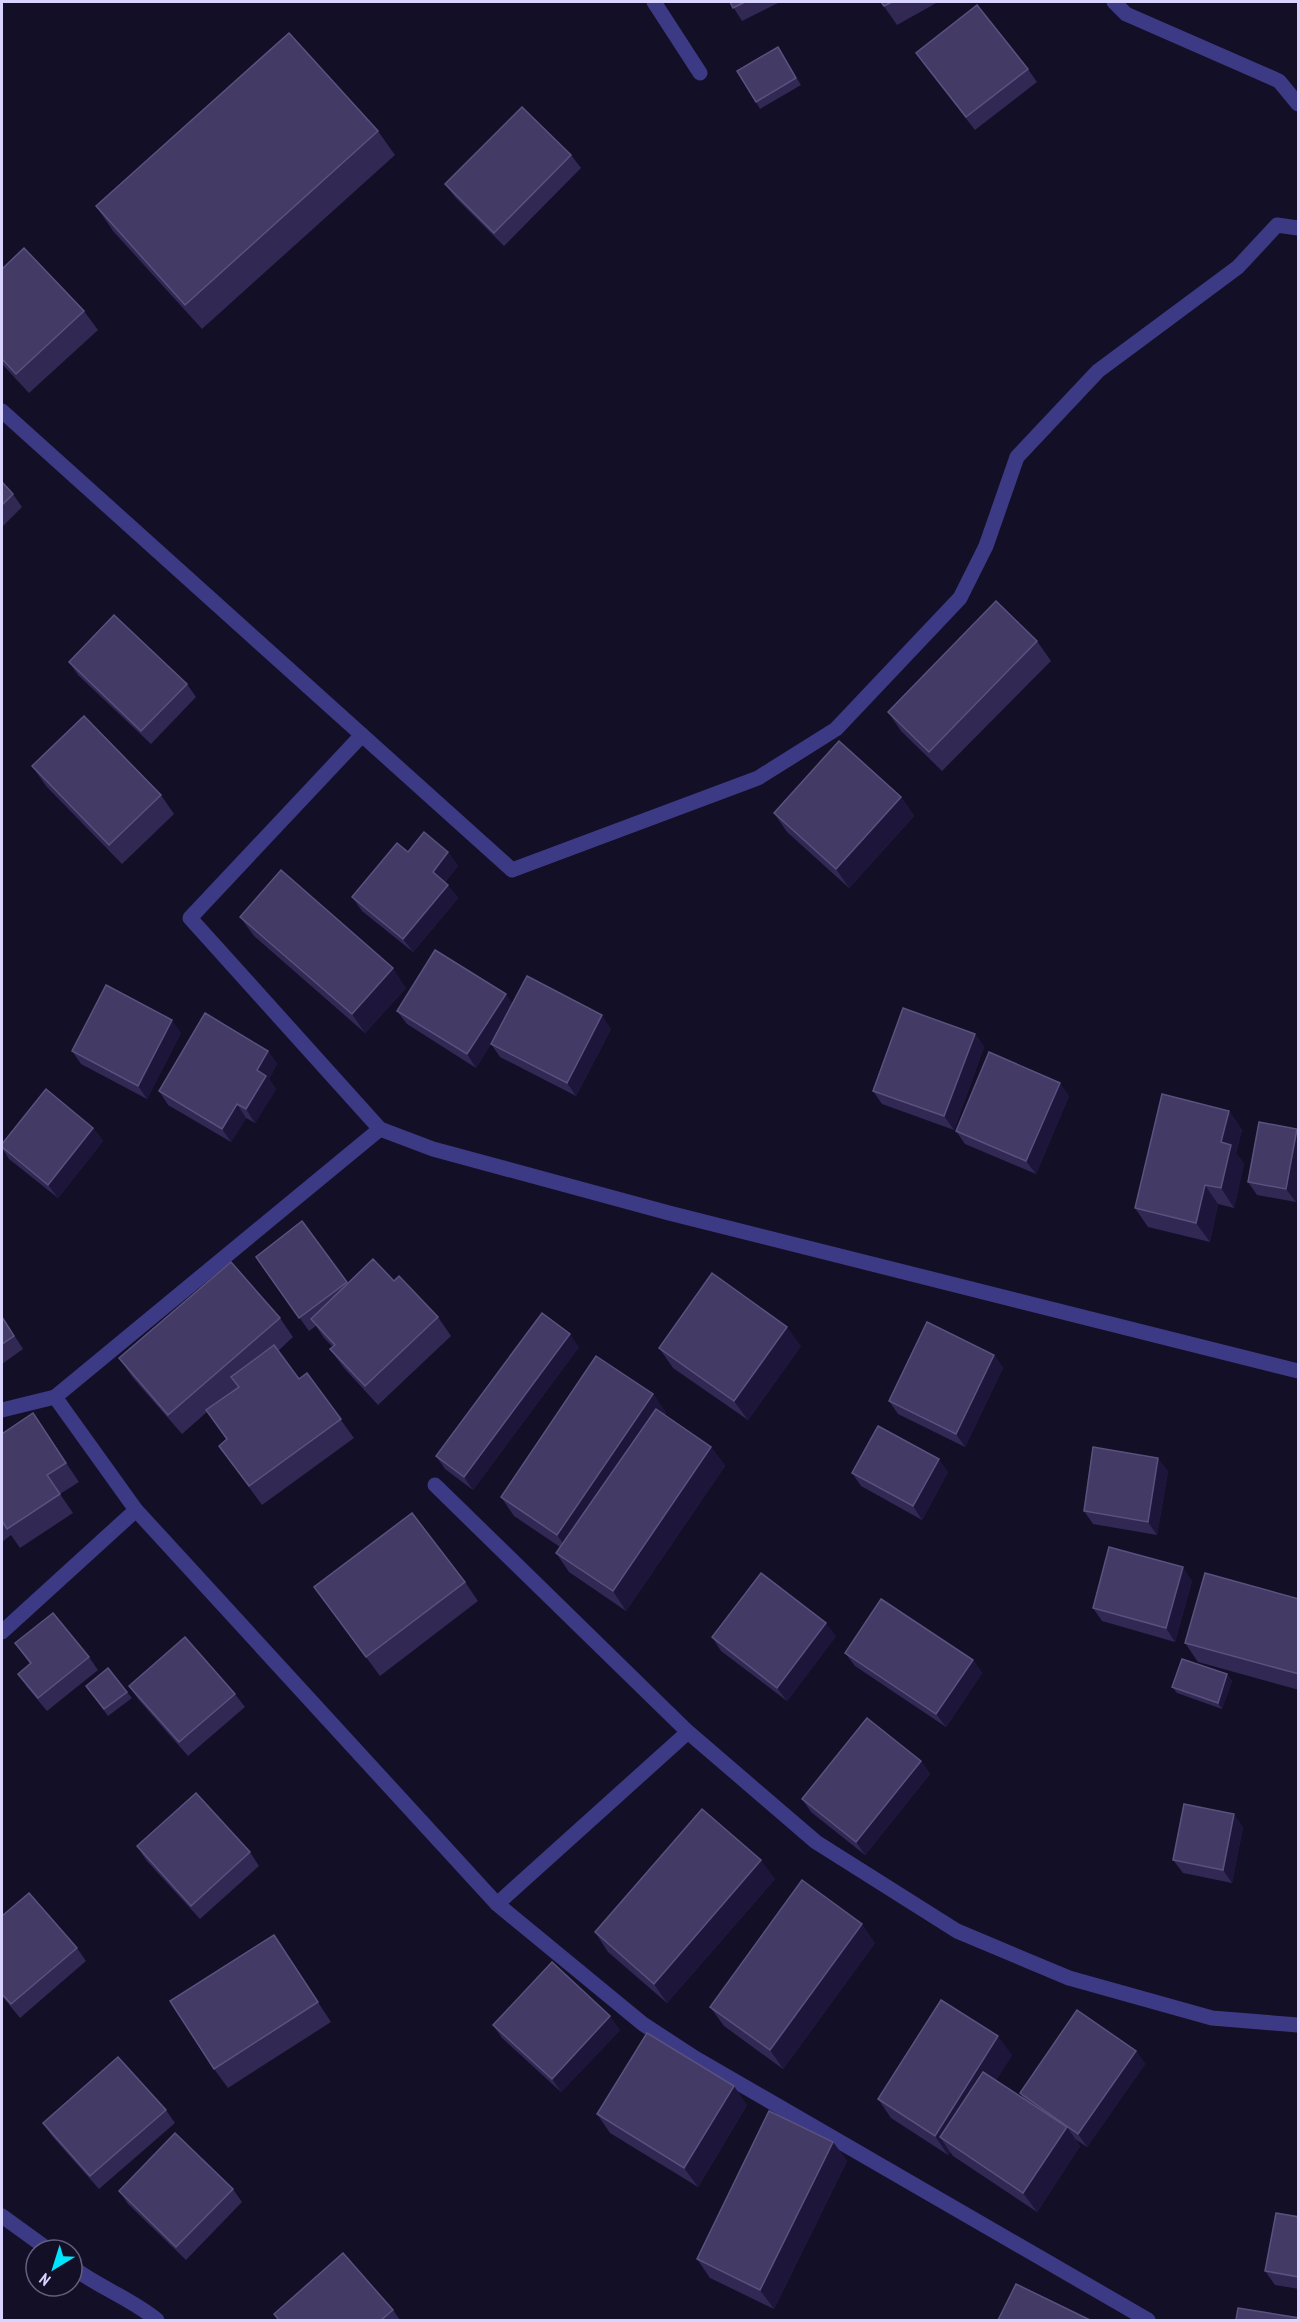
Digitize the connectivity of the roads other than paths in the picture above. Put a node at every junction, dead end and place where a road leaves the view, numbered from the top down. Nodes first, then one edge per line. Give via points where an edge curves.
1 (654, 2) edge
2 (1114, 2) edge
3 (700, 73) dead end
4 (1299, 104) edge
5 (1299, 228) edge
6 (2, 411) edge
7 (362, 735) junction
8 (380, 1129) junction
9 (1299, 1371) edge
10 (55, 1397) junction
11 (2, 1410) edge
12 (435, 1485) dead end
13 (136, 1510) junction
14 (2, 1632) edge
15 (688, 1732) junction
16 (498, 1904) junction
17 (1299, 2025) edge
18 (2, 2216) edge
19 (32, 2238) edge
20 (84, 2276) edge
21 (157, 2320) edge
22 (1148, 2320) edge

1 - 3 street
2 - 4 street via 1126,14 1279,81
5 - 7 street via 1277,225 1238,267 1098,371 1017,457 986,546 960,598 836,729 758,778 512,870
6 - 7 street
7 - 8 street via 190,918
8 - 9 street via 432,1149 658,1210
8 - 10 street
10 - 11 street
10 - 13 street
12 - 15 street
13 - 14 street
13 - 16 street
15 - 16 street
15 - 17 street via 816,1842 957,1930 1080,1982 1212,2018
16 - 22 street via 644,2024 695,2058
18 - 19 street
20 - 21 street via 138,2304

